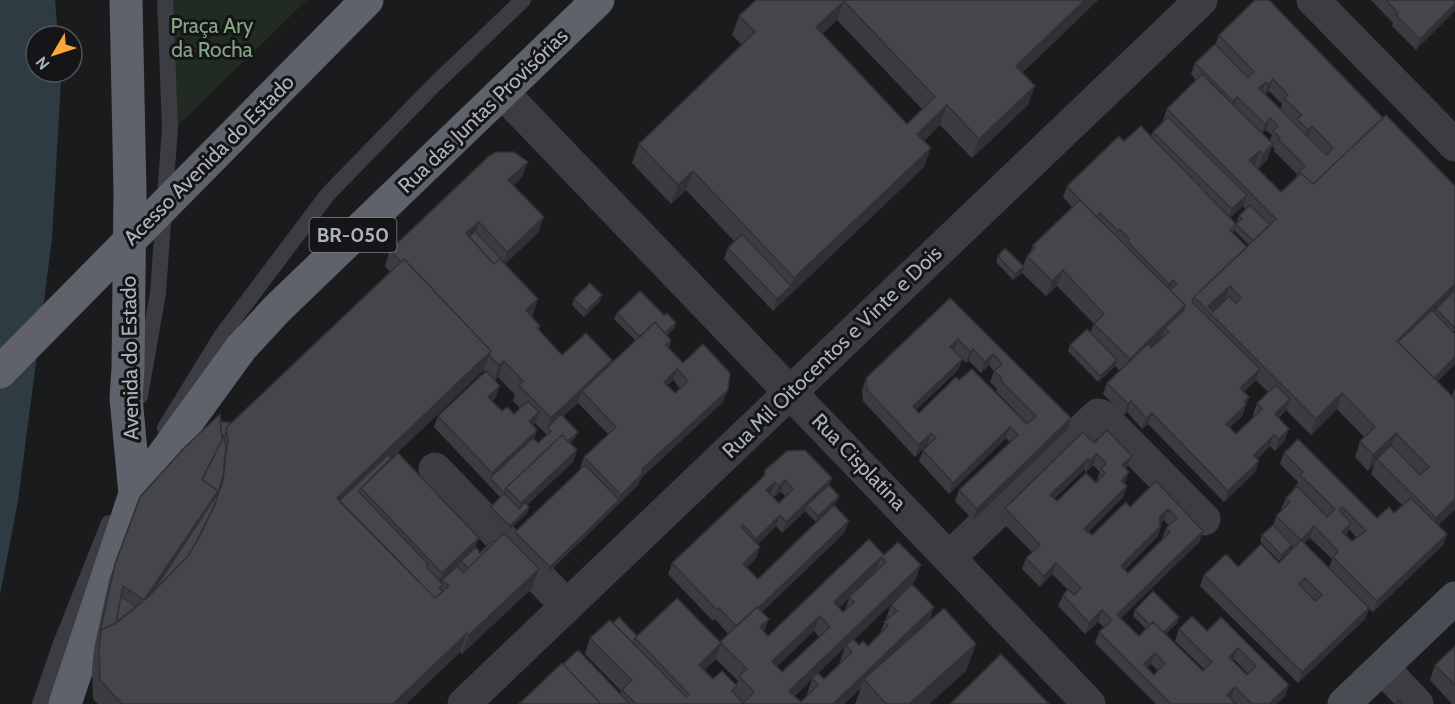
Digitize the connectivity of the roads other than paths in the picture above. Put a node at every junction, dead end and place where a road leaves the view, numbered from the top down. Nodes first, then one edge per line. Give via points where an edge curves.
1 (126, 0) edge
2 (165, 0) edge
3 (366, 0) edge
4 (523, 0) edge
5 (598, 0) edge
6 (1201, 0) edge
7 (1313, 0) edge
8 (502, 92) junction
9 (1455, 145) edge
10 (0, 372) edge
11 (791, 392) junction
12 (435, 469) dead end
13 (125, 503) junction
14 (1204, 519) dead end
15 (950, 557) junction
16 (1455, 598) edge
17 (567, 606) junction
18 (1383, 668) junction
19 (40, 704) edge
20 (65, 704) edge
21 (464, 704) edge
22 (1089, 704) edge
23 (1344, 704) edge
24 (1417, 704) edge

1 - 13 highway, Avenida do Estado via 130,192
2 - 13 lane via 170,127 158,293
3 - 10 highway, Acesso Avenida do Estado
4 - 13 lane via 328,194 222,334
5 - 8 highway, Rua das Juntas Provisórias / BR-050
6 - 11 street, Rua Mil Oitocentos e Vinte e Dois
7 - 9 street
8 - 11 street, Rua Cisplatina
8 - 13 highway, Rua das Juntas Provisórias / BR-050 via 241,348
11 - 15 street, Rua Cisplatina
11 - 17 street, Rua Mil Oitocentos e Vinte e Dois
12 - 17 street
13 - 19 lane via 60,646
13 - 20 highway, Avenida do Estado / BR-050
14 - 15 street via 1098,415
15 - 22 street, Rua Cisplatina
16 - 18 main road
17 - 21 street, Rua Mil Oitocentos e Vinte e Dois
18 - 23 main road
18 - 24 street

